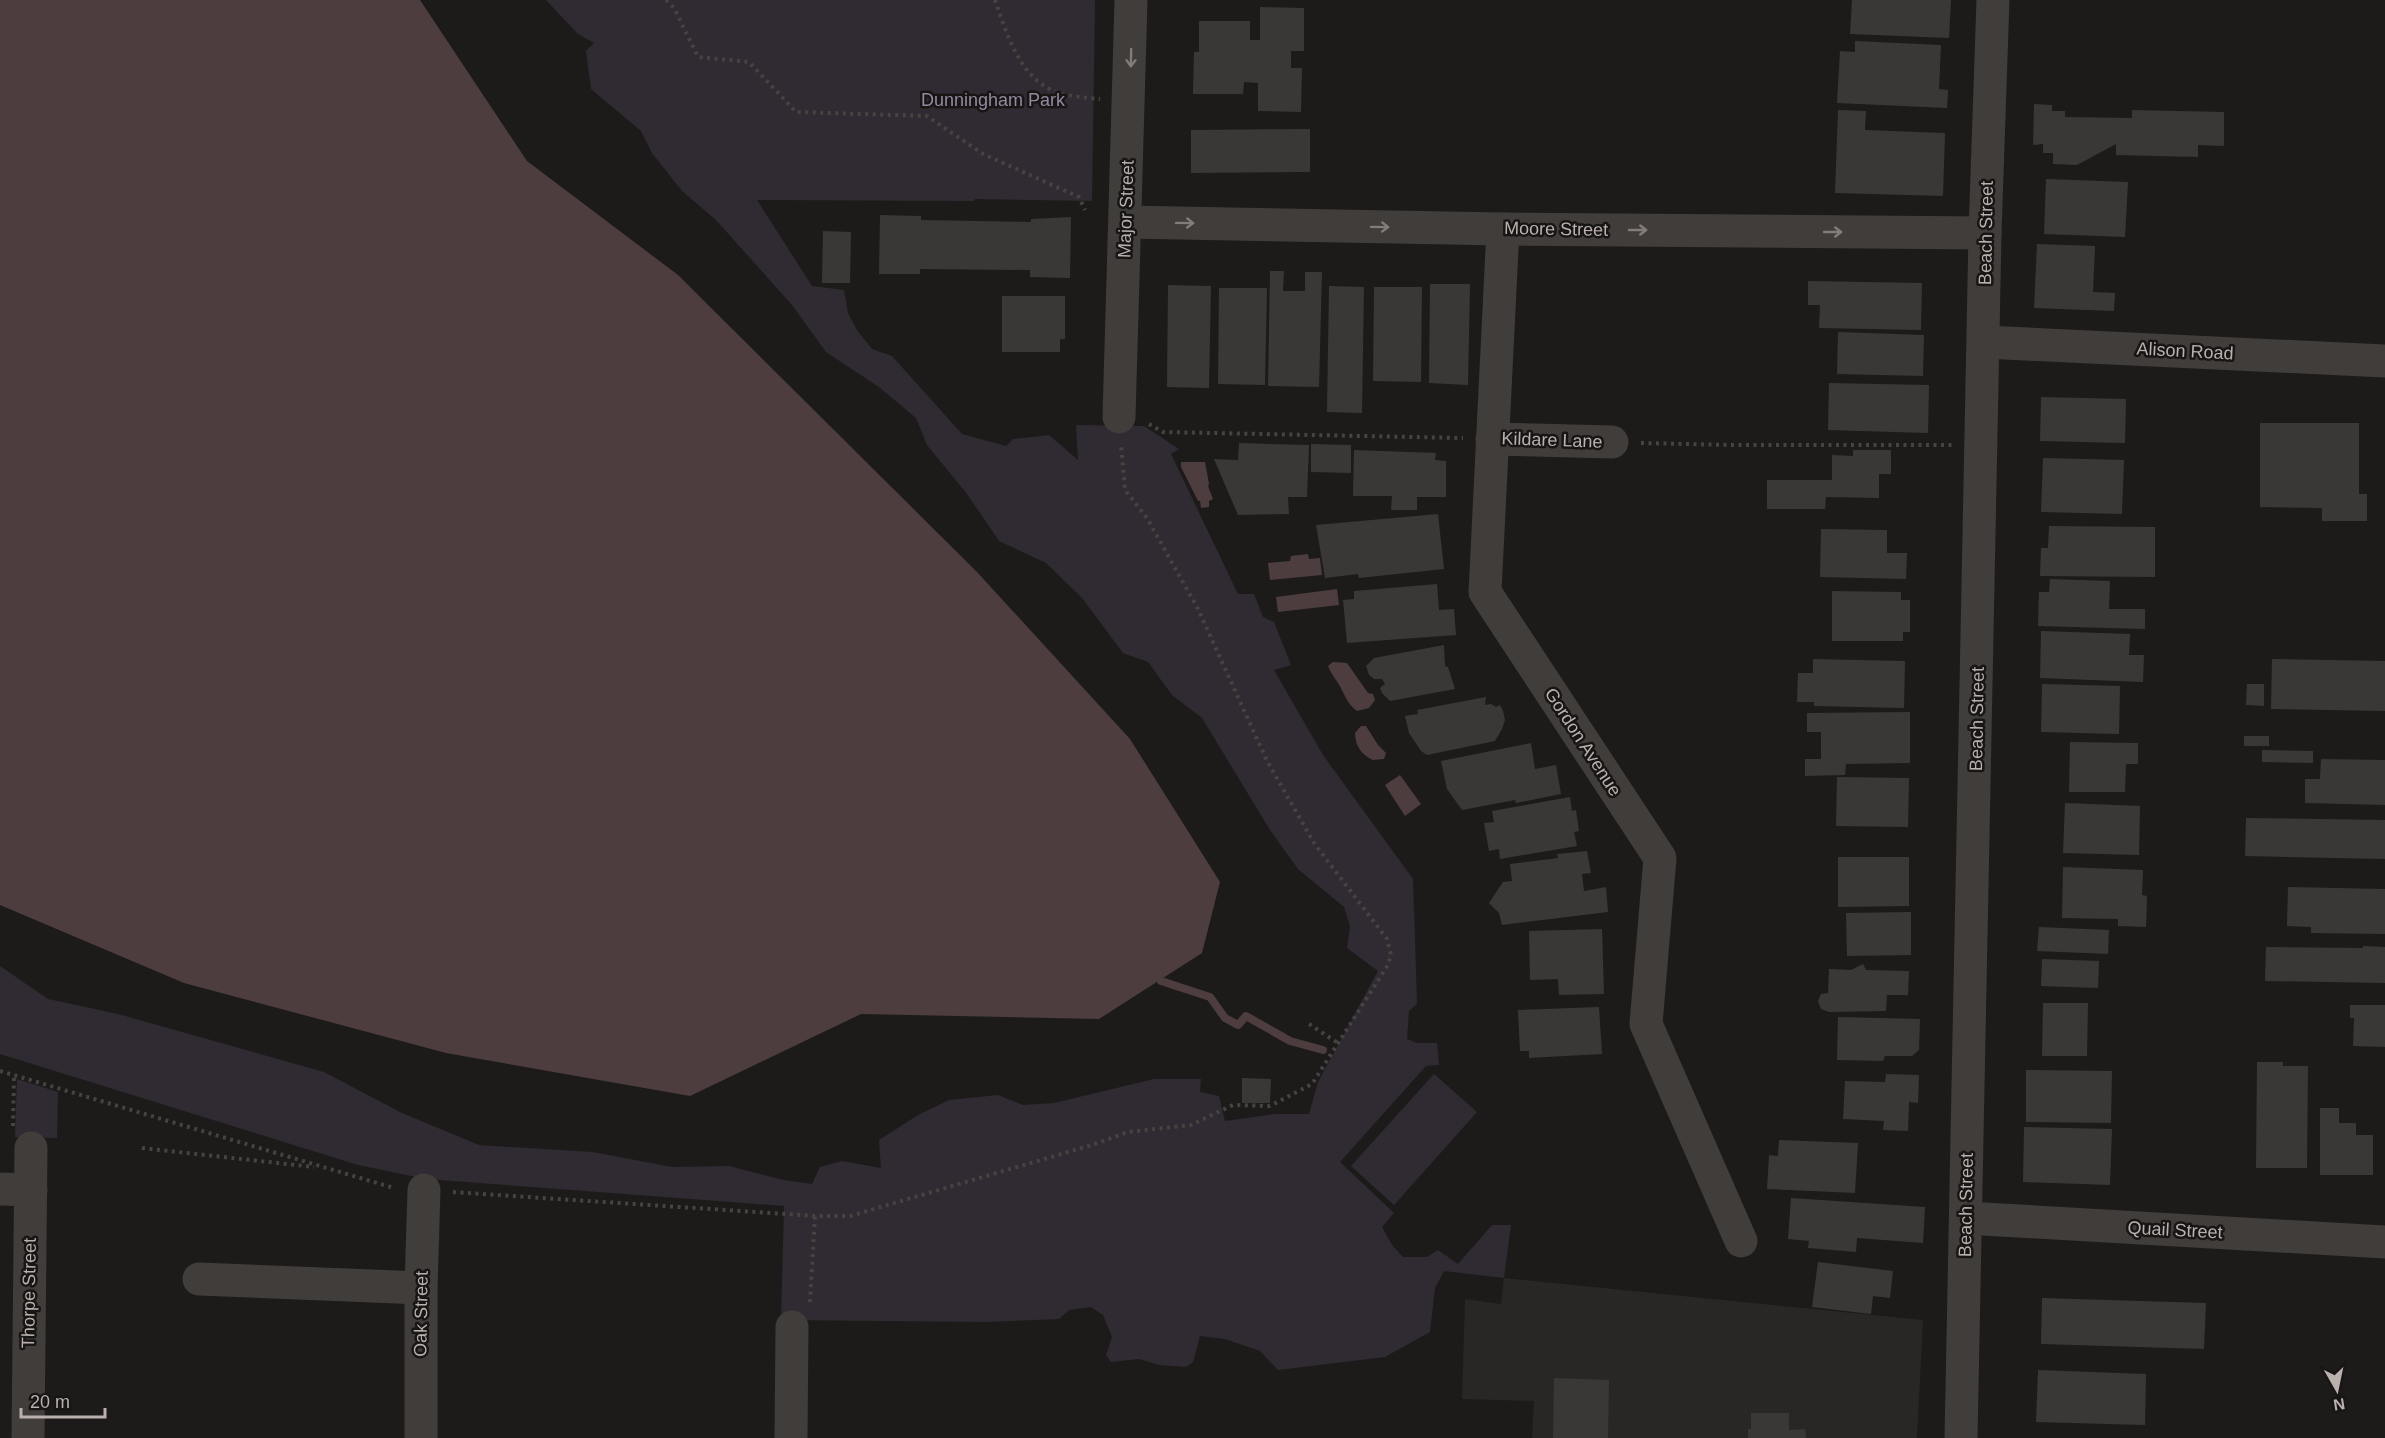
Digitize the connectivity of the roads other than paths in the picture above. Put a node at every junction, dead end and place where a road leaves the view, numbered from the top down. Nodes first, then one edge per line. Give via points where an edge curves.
1 (1131, 0) edge
2 (1993, 0) edge
3 (1126, 222) junction
4 (1503, 229) junction
5 (1985, 233) junction
6 (1984, 342) junction
7 (2385, 361) edge
8 (1119, 412) road end
9 (1492, 438) junction
10 (1612, 442) road end
11 (31, 1148) road end
12 (15, 1189) edge
13 (424, 1190) road end
14 (1966, 1218) junction
15 (1741, 1241) dead end
16 (2385, 1242) edge
17 (199, 1279) dead end
18 (421, 1288) junction
19 (792, 1326) dead end
20 (28, 1438) edge
21 (421, 1438) edge
22 (791, 1438) edge
23 (1961, 1438) edge

1 -> 3 street, Major Street
2 - 5 street, Beach Street
3 -> 4 street, Moore Street
3 - 8 street, Major Street
4 -> 5 street, Moore Street
4 - 9 street, Gordon Avenue
5 - 6 street, Beach Street
6 - 7 street, Alison Road
6 - 14 street, Beach Street
9 - 10 street, Kildare Lane
9 - 15 street, Gordon Avenue via 1485,592 1660,858 1647,1024
11 - 12 street, Thorpe Street
12 - 20 street, Thorpe Street
13 - 18 street, Oak Street
14 - 16 street, Quail Street
14 - 23 street, Beach Street
17 - 18 street
18 - 21 street, Oak Street
19 - 22 street

